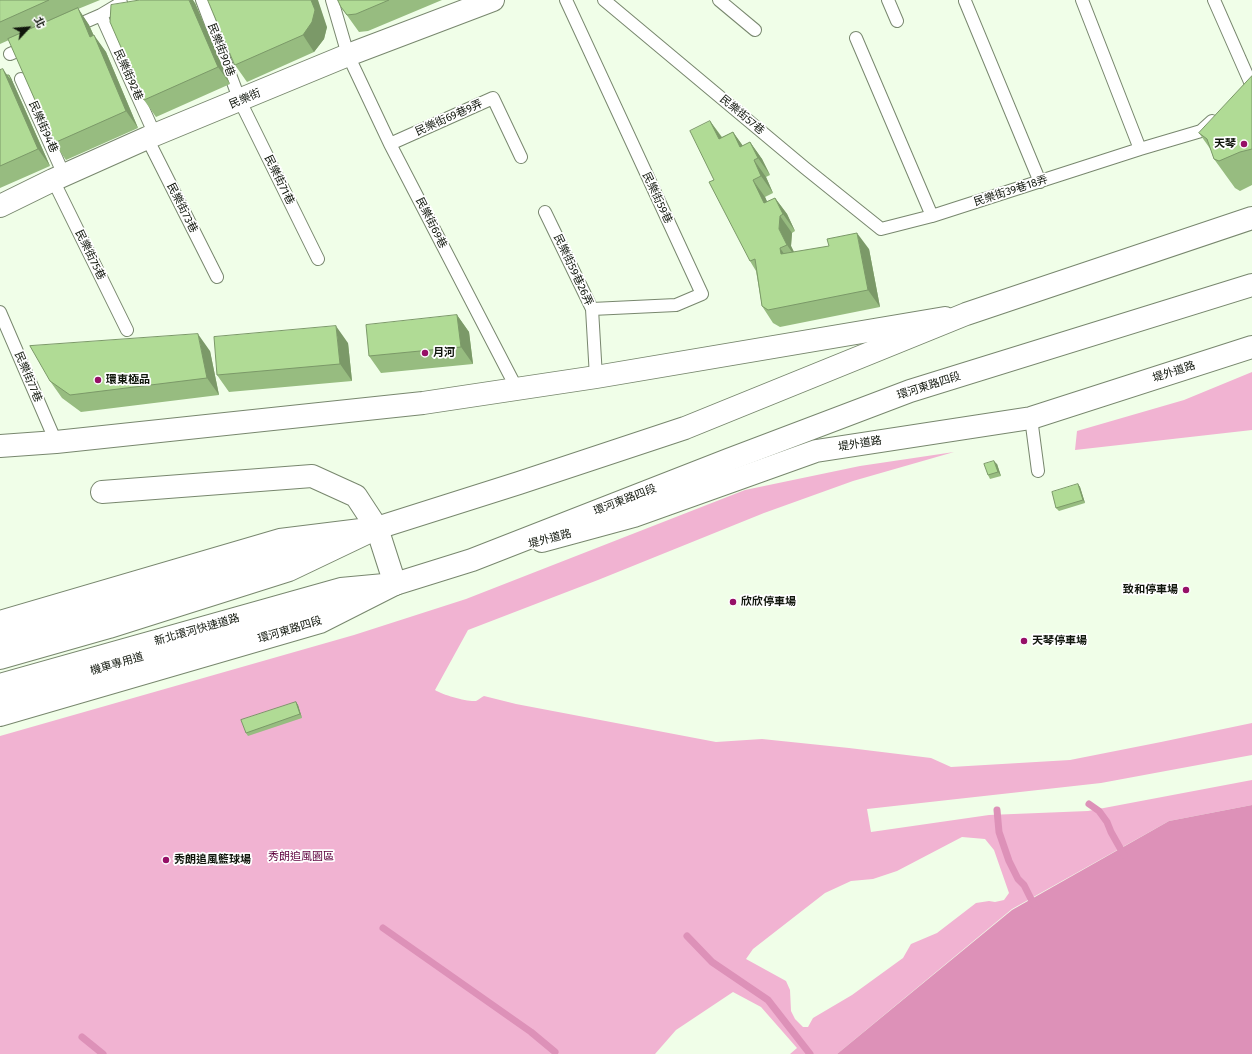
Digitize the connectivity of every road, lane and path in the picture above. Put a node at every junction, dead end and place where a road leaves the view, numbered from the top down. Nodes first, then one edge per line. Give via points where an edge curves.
1 (202, 0) edge
2 (332, 0) edge
3 (493, 0) edge
4 (566, 0) edge
5 (604, 0) edge
6 (720, 0) edge
7 (888, 0) edge
8 (1082, 0) edge
9 (1214, 0) edge
10 (965, 1) dead end
11 (120, 2) edge
12 (130, 12) edge
13 (101, 15) junction
14 (897, 21) dead end
15 (755, 30) dead end
16 (59, 33) edge
17 (856, 38) dead end
18 (38, 42) edge
19 (10, 54) edge
20 (348, 55) junction
21 (21, 79) edge
22 (1251, 83) edge
23 (1240, 94) edge
24 (240, 101) junction
25 (1218, 115) edge
26 (151, 137) junction
27 (390, 144) junction
28 (1140, 149) junction
29 (521, 157) dead end
30 (59, 178) junction
31 (1040, 182) junction
32 (0, 206) edge
33 (545, 212) dead end
34 (932, 216) junction
35 (1252, 218) edge
36 (880, 229) joint
37 (318, 259) dead end
38 (217, 277) dead end
39 (1252, 286) edge
40 (592, 309) junction
41 (0, 312) edge
42 (966, 314) junction
43 (127, 330) dead end
44 (1252, 347) edge
45 (596, 377) junction
46 (517, 389) junction
47 (1031, 418) junction
48 (56, 442) junction
49 (0, 446) edge
50 (1038, 471) dead end
51 (102, 492) dead end
52 (377, 528) junction
53 (472, 560) junction
54 (395, 584) junction
55 (0, 622) edge
56 (0, 637) edge
57 (0, 658) edge
58 (0, 685) edge
59 (0, 698) edge
60 (0, 715) edge

1 - 24 lane, 民樂街90巷
2 - 20 lane, 民樂街69巷
3 - 20 main road, 民樂街
4 - 40 lane, 民樂街59巷 via 702,294 676,305
5 - 36 lane, 民樂街57巷
6 - 15 lane
7 - 14 lane
8 - 28 lane
9 - 22 lane
10 - 31 lane
11 - 12 lane
11 - 13 lane
13 - 16 lane
13 - 26 lane, 民樂街92巷
17 - 34 lane
18 - 19 lane
20 - 24 main road, 民樂街
20 - 27 lane, 民樂街69巷
21 - 30 lane, 民樂街94巷
22 - 23 lane
24 - 26 main road, 民樂街
24 - 37 lane, 民樂街71巷
25 - 28 lane, 民樂街39巷18弄 via 1201,131
26 - 30 main road, 民樂街
26 - 38 lane, 民樂街73巷
27 - 29 lane, 民樂街69巷9弄 via 493,98
27 - 46 lane, 民樂街69巷
28 - 31 lane, 民樂街39巷18弄
30 - 32 main road, 民樂街
30 - 43 lane, 民樂街75巷
31 - 34 lane, 民樂街39巷18弄
33 - 40 lane, 民樂街59巷26弄
34 - 36 lane, 民樂街39巷18弄
35 - 42 main road
39 - 53 main road, 環河東路四段 via 910,391
40 - 45 lane, 民樂街59巷26弄
41 - 48 lane, 民樂街77巷
42 - 45 main road
42 - 52 main road via 685,428
44 - 47 main road, 堤外道路
45 - 46 main road
46 - 48 main road via 423,403
47 - 50 lane
47 - 53 main road, 堤外道路 via 816,451 634,516
48 - 49 main road
51 - 52 main road via 312,476 356,496
52 - 54 main road
52 - 55 main road via 280,540
52 - 56 main road
52 - 57 main road via 289,570 109,627
53 - 54 main road, 環河東路四段
54 - 58 main road, 新北環河快速道路 via 342,589
54 - 59 main road, 機車專用道
54 - 60 main road, 環河東路四段 via 320,622

